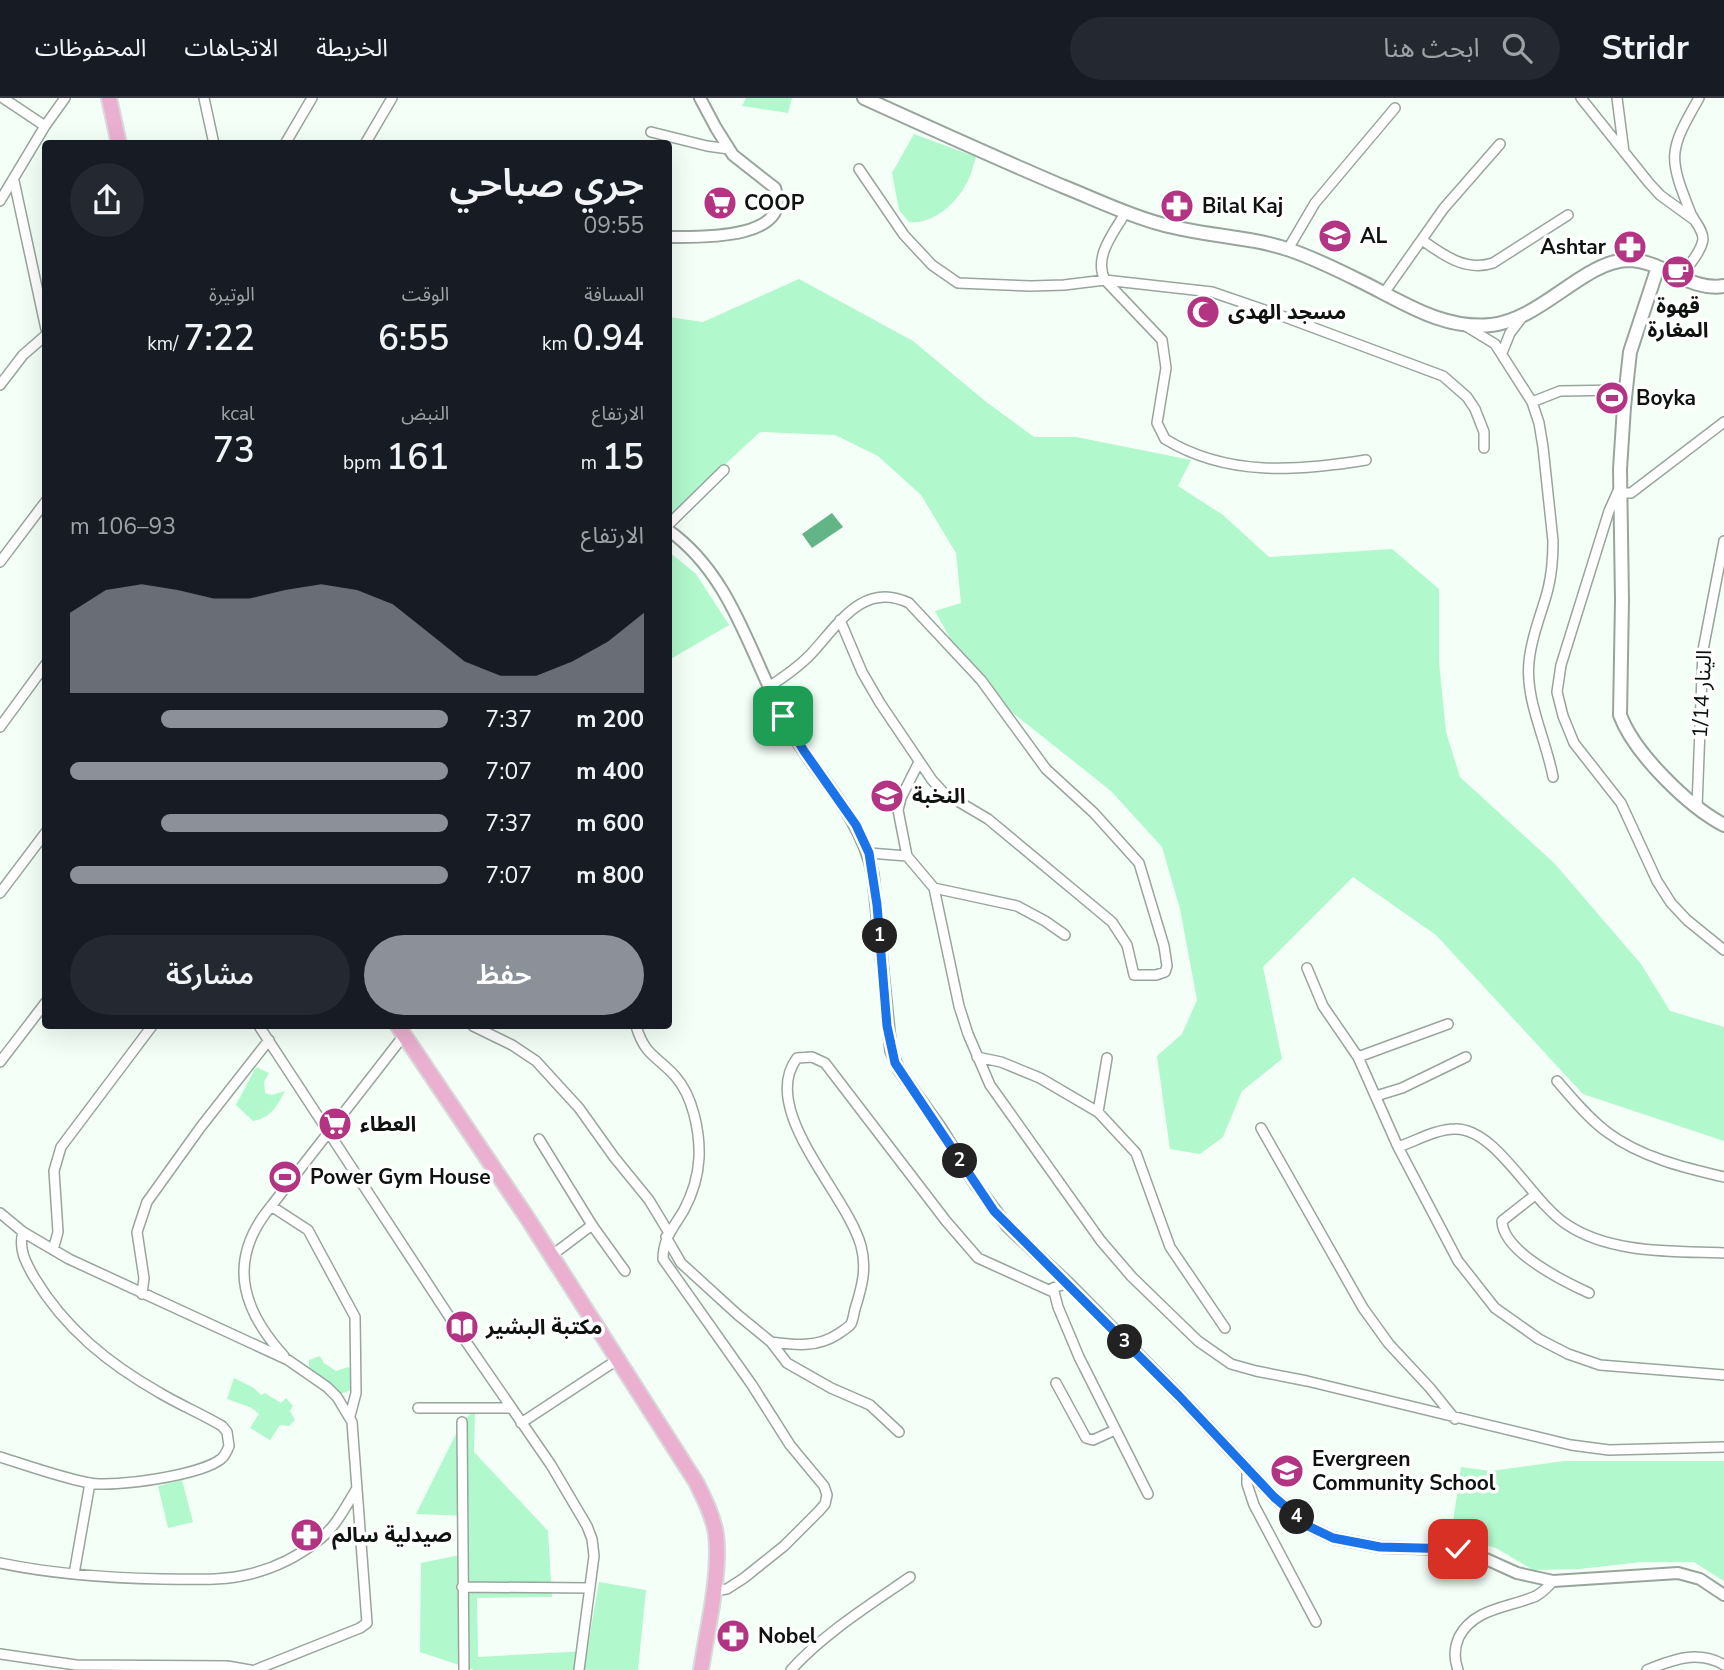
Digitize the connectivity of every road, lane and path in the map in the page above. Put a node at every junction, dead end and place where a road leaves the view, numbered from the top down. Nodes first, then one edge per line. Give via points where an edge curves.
1 (3, 98) edge
2 (65, 98) edge
3 (109, 98) edge
4 (204, 98) edge
5 (312, 98) edge
6 (392, 98) edge
7 (700, 98) edge
8 (864, 98) edge
9 (1581, 98) edge
10 (1617, 98) edge
11 (1699, 98) edge
12 (1395, 108) dead end
13 (45, 126) junction
14 (651, 132) dead end
15 (119, 140) edge
16 (213, 140) edge
17 (287, 140) edge
18 (367, 140) edge
19 (1500, 144) dead end
20 (729, 149) junction
21 (1624, 152) junction
22 (859, 169) dead end
23 (13, 181) junction
24 (0, 201) edge
25 (1126, 212) junction
26 (1569, 215) dead end
27 (1693, 219) junction
28 (672, 237) edge
29 (1422, 240) junction
30 (1289, 249) junction
31 (1658, 267) junction
32 (1682, 276) junction
33 (1105, 280) junction
34 (1724, 286) edge
35 (1384, 293) junction
36 (42, 311) edge
37 (1522, 316) junction
38 (1462, 324) junction
39 (42, 338) edge
40 (1502, 353) junction
41 (0, 385) edge
42 (1626, 390) junction
43 (1532, 402) junction
44 (1724, 422) edge
45 (1483, 448) dead end
46 (1366, 460) dead end
47 (724, 470) dead end
48 (1620, 490) junction
49 (42, 506) edge
50 (672, 523) edge
51 (672, 531) edge
52 (1724, 541) edge
53 (0, 562) edge
54 (840, 620) junction
55 (42, 669) edge
56 (770, 686) junction
57 (0, 727) edge
58 (919, 762) junction
59 (1553, 777) dead end
60 (1697, 807) junction
61 (1724, 825) edge
62 (42, 837) edge
63 (869, 853) junction
64 (907, 856) junction
65 (934, 888) junction
66 (0, 892) edge
67 (1065, 935) dead end
68 (1724, 950) edge
69 (1307, 968) dead end
70 (42, 1007) edge
71 (1448, 1024) dead end
72 (150, 1029) edge
73 (261, 1029) edge
74 (479, 1029) edge
75 (637, 1029) edge
76 (401, 1030) edge
77 (269, 1040) junction
78 (977, 1057) junction
79 (1358, 1057) junction
80 (1466, 1057) dead end
81 (1107, 1058) dead end
82 (0, 1062) edge
83 (1558, 1081) dead end
84 (1376, 1096) junction
85 (1098, 1112) junction
86 (1261, 1128) dead end
87 (329, 1132) junction
88 (540, 1139) dead end
89 (1398, 1147) junction
90 (1724, 1177) edge
91 (1535, 1195) junction
92 (271, 1206) junction
93 (0, 1213) edge
94 (592, 1225) junction
95 (23, 1232) junction
96 (667, 1235) junction
97 (53, 1250) junction
98 (1724, 1253) edge
99 (551, 1256) junction
100 (625, 1271) dead end
101 (1068, 1283) junction
102 (1053, 1292) junction
103 (1589, 1293) dead end
104 (142, 1294) junction
105 (256, 1318) junction
106 (1226, 1328) dead end
107 (246, 1341) junction
108 (771, 1342) junction
109 (288, 1360) junction
110 (617, 1360) junction
111 (1724, 1375) edge
112 (1056, 1383) dead end
113 (418, 1408) dead end
114 (511, 1408) junction
115 (350, 1416) junction
116 (1455, 1419) junction
117 (462, 1422) dead end
118 (522, 1423) junction
119 (1115, 1430) junction
120 (899, 1432) dead end
121 (1724, 1447) edge
122 (0, 1457) edge
123 (1247, 1470) junction
124 (90, 1483) junction
125 (357, 1488) junction
126 (1148, 1494) dead end
127 (0, 1563) edge
128 (74, 1574) junction
129 (910, 1577) dead end
130 (1553, 1581) junction
131 (462, 1587) junction
132 (589, 1588) junction
133 (713, 1591) junction
134 (1724, 1595) edge
135 (1316, 1622) dead end
136 (0, 1654) edge
137 (1724, 1665) edge
138 (228, 1668) edge
139 (250, 1670) edge
140 (256, 1670) edge
141 (464, 1670) edge
142 (579, 1670) edge
143 (701, 1670) edge
144 (791, 1670) edge
145 (1458, 1670) edge
146 (1647, 1670) edge

1 - 13 street
2 - 13 street
3 - 15 main road
4 - 16 street
5 - 17 street
6 - 18 street
7 - 20 street
8 - 25 main road
9 - 21 street
10 - 21 street
11 - 27 street via 1674,146 1676,174
12 - 30 street via 1315,203
13 - 23 street
14 - 20 street
19 - 29 street
20 - 28 street via 775,188 774,212 757,227 725,236
21 - 27 street via 1660,195
22 - 33 street via 904,235 932,265 958,283 1042,286
23 - 24 street
23 - 36 street
25 - 30 main road via 1162,225
25 - 33 street via 1103,254
26 - 29 street via 1482,267 1464,265
27 - 32 street via 1703,240
29 - 35 street
30 - 35 main road
31 - 32 main road
31 - 37 main road via 1616,262
31 - 42 main road via 1630,352
32 - 34 main road via 1699,285
33 - 45 street via 1212,292 1443,376 1475,409 1484,432
33 - 46 street via 1162,340 1166,368 1157,422 1165,439 1208,458 1265,469 1306,469
35 - 38 main road via 1429,316
37 - 38 main road via 1491,325
37 - 40 street
38 - 40 street
39 - 41 street
40 - 43 street
42 - 43 street via 1560,391
42 - 48 main road
43 - 59 street via 1543,447 1553,557 1528,674
44 - 48 street via 1631,493
47 - 50 street
48 - 60 main road via 1620,715 1642,753
48 - 68 street via 1561,665 1557,692 1567,731 1621,803 1671,903
49 - 53 street
51 - 56 street via 719,586
52 - 60 street, الينار 1/14 via 1703,650
54 - 56 street via 810,655
54 - 58 street via 862,672
54 - 58 street via 868,599 882,596 898,597 918,611 981,680 1046,769 1139,863 1164,946 1165,972 1134,975 1127,945 1112,922 988,818 944,793
55 - 57 street
56 - 63 street via 792,732 851,816
58 - 64 street via 898,810
60 - 61 main road
62 - 66 street
63 - 64 street
63 - 101 street via 895,1063 994,1211
64 - 65 street
65 - 67 street via 1017,906
65 - 78 street via 960,1006
69 - 79 street via 1323,1006
70 - 82 street
71 - 79 street
72 - 97 street via 61,1147 54,1171 58,1236
73 - 77 street
74 - 96 street via 536,1061 579,1108 649,1200
75 - 96 street via 645,1048 676,1077 690,1102 699,1139 696,1184
76 - 87 street
76 - 99 main road
77 - 87 street
77 - 104 street via 147,1202 137,1232
78 - 85 street via 1040,1078
78 - 116 street via 990,1085 1101,1241 1132,1277 1212,1352 1256,1371
79 - 84 street
80 - 84 street
81 - 85 street
83 - 90 street via 1591,1119 1640,1152
84 - 89 street
85 - 106 street via 1136,1153 1170,1247
86 - 116 street via 1363,1308
87 - 92 street
87 - 114 street
88 - 94 street
89 - 91 street via 1443,1131 1475,1132 1499,1151
89 - 111 street via 1458,1261 1494,1308 1520,1328 1600,1365
91 - 98 street via 1566,1224 1604,1241
91 - 103 street via 1502,1221 1502,1226 1520,1251 1538,1265
92 - 105 street via 256,1227 245,1258 244,1286
92 - 115 street via 309,1230 355,1317 356,1393
93 - 95 street
94 - 99 street
94 - 100 street
95 - 97 street
95 - 124 street via 21,1247 30,1270 73,1330 142,1382 222,1426 229,1438 226,1453 213,1463 116,1485
96 - 108 street via 681,1263
96 - 133 street via 663,1259 669,1269 827,1495 825,1504 784,1546 744,1578
97 - 104 street
99 - 110 main road
101 - 102 street via 1054,1287
101 - 123 street
102 - 108 street via 978,1258 825,1063 797,1058 789,1069 788,1104 850,1220 861,1246 865,1278 850,1325 827,1341 802,1345
102 - 119 street
104 - 107 street
105 - 107 street via 255,1331
105 - 109 street
107 - 109 street
108 - 120 street via 787,1363 870,1405
109 - 115 street via 327,1387
110 - 118 street
110 - 133 main road via 706,1503 716,1532
112 - 119 street via 1086,1438 1093,1440
113 - 114 street
114 - 118 street
115 - 125 street
116 - 121 street via 1596,1449
117 - 131 street
118 - 132 street via 587,1525 594,1556
119 - 126 street
122 - 124 street
123 - 130 street via 1290,1513 1333,1538 1380,1547 1466,1550 1517,1573
123 - 135 street via 1254,1504
124 - 128 street
125 - 128 street via 336,1523 315,1543 261,1571 213,1579
125 - 140 street via 367,1623
127 - 128 street
129 - 144 street
130 - 134 street via 1678,1573 1700,1579
130 - 145 street via 1536,1596 1470,1621 1457,1643
131 - 132 street
131 - 141 street
132 - 142 street
133 - 143 main road
136 - 138 street via 76,1665
137 - 146 street via 1704,1657 1681,1657
138 - 139 street

